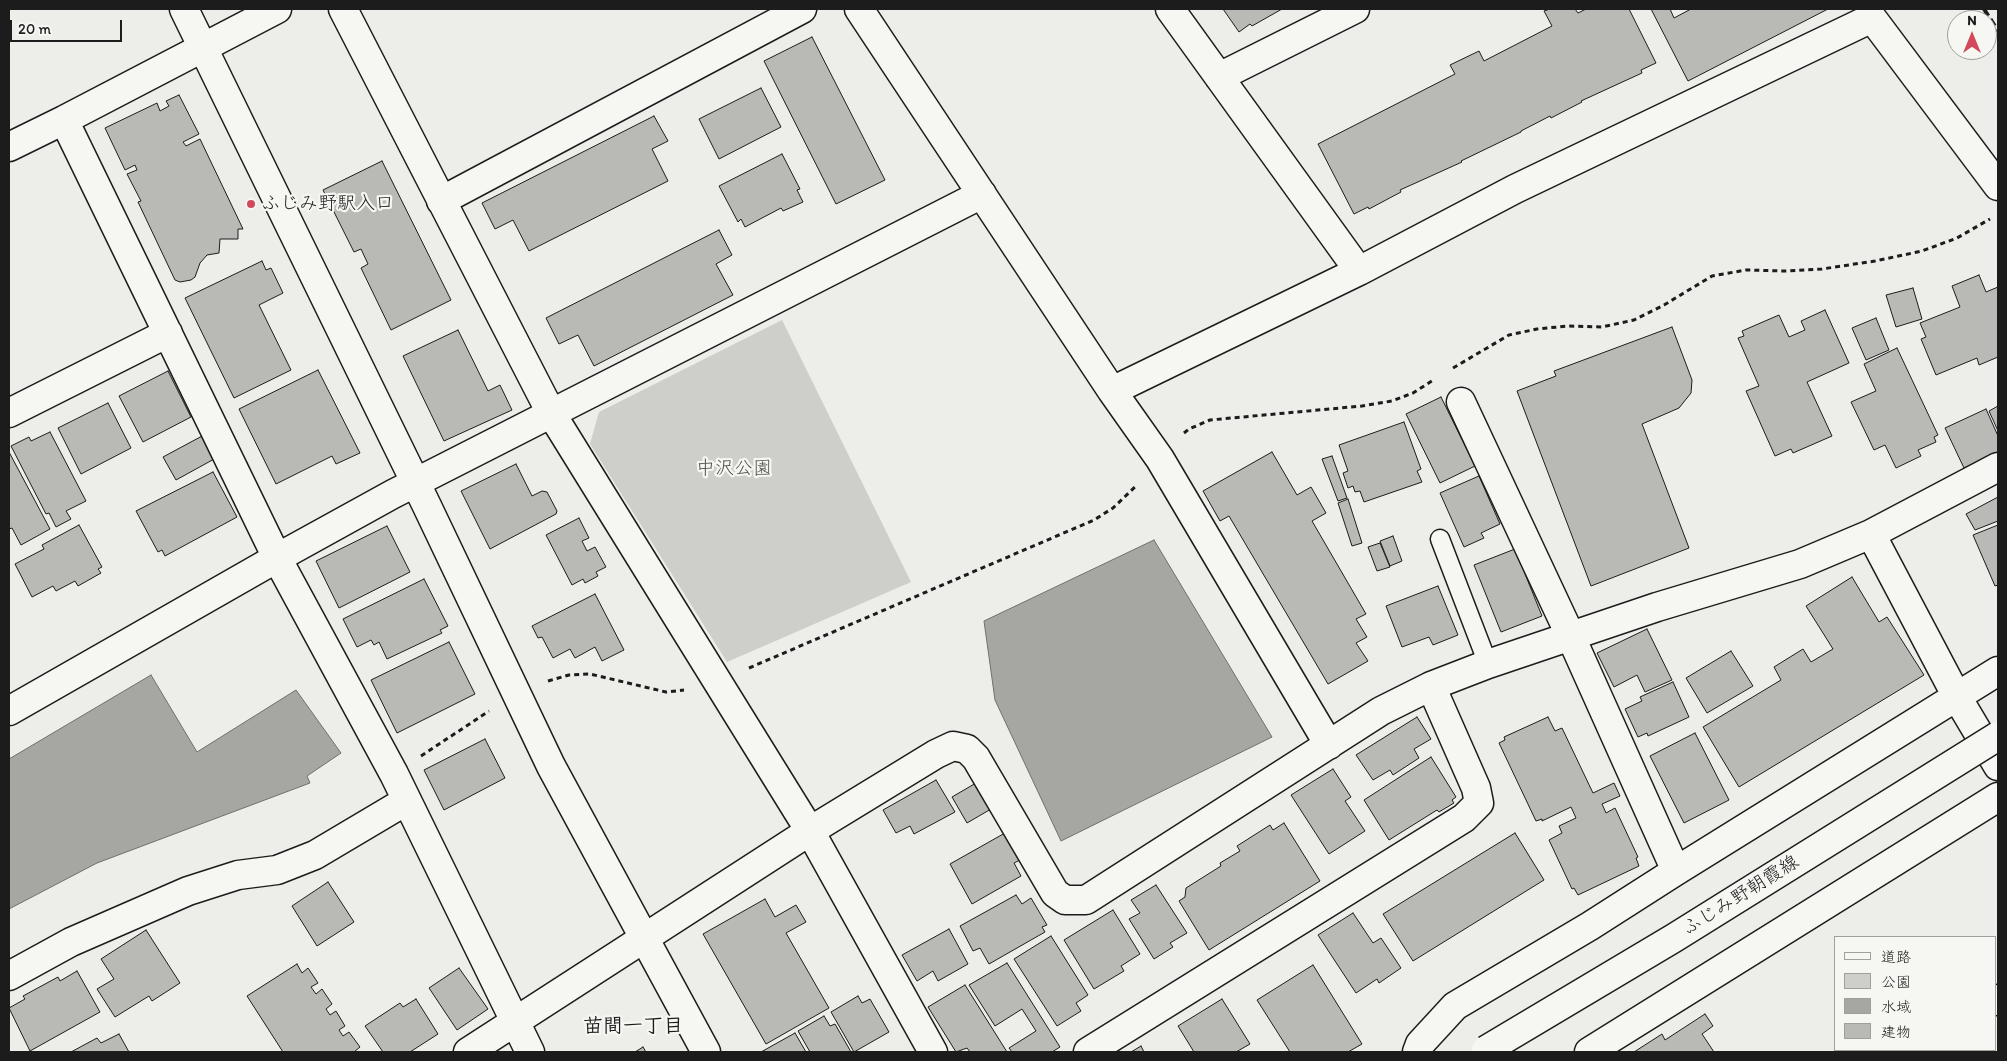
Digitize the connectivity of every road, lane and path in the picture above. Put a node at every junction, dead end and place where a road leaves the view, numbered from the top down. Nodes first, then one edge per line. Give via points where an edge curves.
1 (184, 9) edge
2 (277, 9) edge
3 (343, 9) edge
4 (802, 9) edge
5 (859, 9) edge
6 (1170, 9) edge
7 (1355, 9) edge
8 (1868, 14) edge
9 (203, 47) junction
10 (1219, 77) junction
11 (64, 120) junction
12 (9, 147) edge
13 (1998, 186) edge
14 (982, 194) junction
15 (441, 201) junction
16 (1998, 214) edge
17 (1359, 271) junction
18 (168, 333) junction
19 (1446, 373) dead end
20 (1440, 376) dead end
21 (1112, 391) junction
22 (1461, 402) dead end
23 (9, 413) edge
24 (551, 413) junction
25 (1178, 438) dead end
26 (1998, 467) edge
27 (1140, 481) dead end
28 (415, 483) junction
29 (1871, 534) junction
30 (1440, 539) dead end
31 (277, 558) junction
32 (1571, 637) junction
33 (1488, 664) junction
34 (744, 670) dead end
35 (1998, 671) edge
36 (547, 682) dead end
37 (1431, 686) junction
38 (691, 690) dead end
39 (1956, 697) junction
40 (9, 711) edge
41 (490, 711) dead end
42 (1998, 736) edge
43 (1329, 745) junction
44 (416, 759) dead end
45 (1998, 766) edge
46 (1998, 797) edge
47 (406, 801) junction
48 (810, 832) junction
49 (1676, 871) junction
50 (643, 940) junction
51 (9, 976) edge
52 (515, 1021) junction
53 (1484, 1051) edge
54 (468, 1052) edge
55 (530, 1052) edge
56 (706, 1052) edge
57 (933, 1052) edge
58 (1088, 1052) edge
59 (1417, 1052) edge
60 (1589, 1052) edge

1 - 9 street
2 - 9 street
3 - 15 street
4 - 15 street
5 - 14 street
6 - 10 street
7 - 10 street
8 - 13 street
8 - 17 street via 1515,189
9 - 11 street
9 - 28 street
10 - 17 street
11 - 12 street
11 - 18 street
14 - 21 street
14 - 24 street
15 - 24 street
16 - 19 path via 1956,238 1922,251 1822,269 1746,270 1712,276 1634,320 1602,327 1568,326 1509,335
17 - 21 street
18 - 23 street
18 - 31 street
20 - 25 path via 1392,402 1210,420
21 - 43 street via 1160,460
22 - 32 street
24 - 28 street
24 - 48 street
26 - 29 street
27 - 34 path via 1113,508 1094,520
28 - 31 street
28 - 50 street via 551,766
29 - 32 street via 1800,564
29 - 39 street
30 - 33 lane
31 - 40 street
31 - 47 street
32 - 33 street
32 - 49 street
33 - 37 street
35 - 39 street
36 - 38 path via 569,675 590,674 666,692
37 - 43 street via 1381,711
37 - 58 street via 1476,788 1479,803 1464,818
39 - 45 street
39 - 49 street
41 - 44 path
42 - 53 street, ふじみ野朝霞線, bridge via 1674,938
43 - 48 street via 1086,900 1065,900 1055,893 976,758 967,749 953,746 936,754
46 - 60 street
47 - 51 street via 315,855 277,870 238,875 188,891 70,942
47 - 52 street
48 - 50 street
48 - 57 street
49 - 59 street via 1455,1006 1420,1044
50 - 52 street
50 - 56 street
52 - 54 street
52 - 55 street

